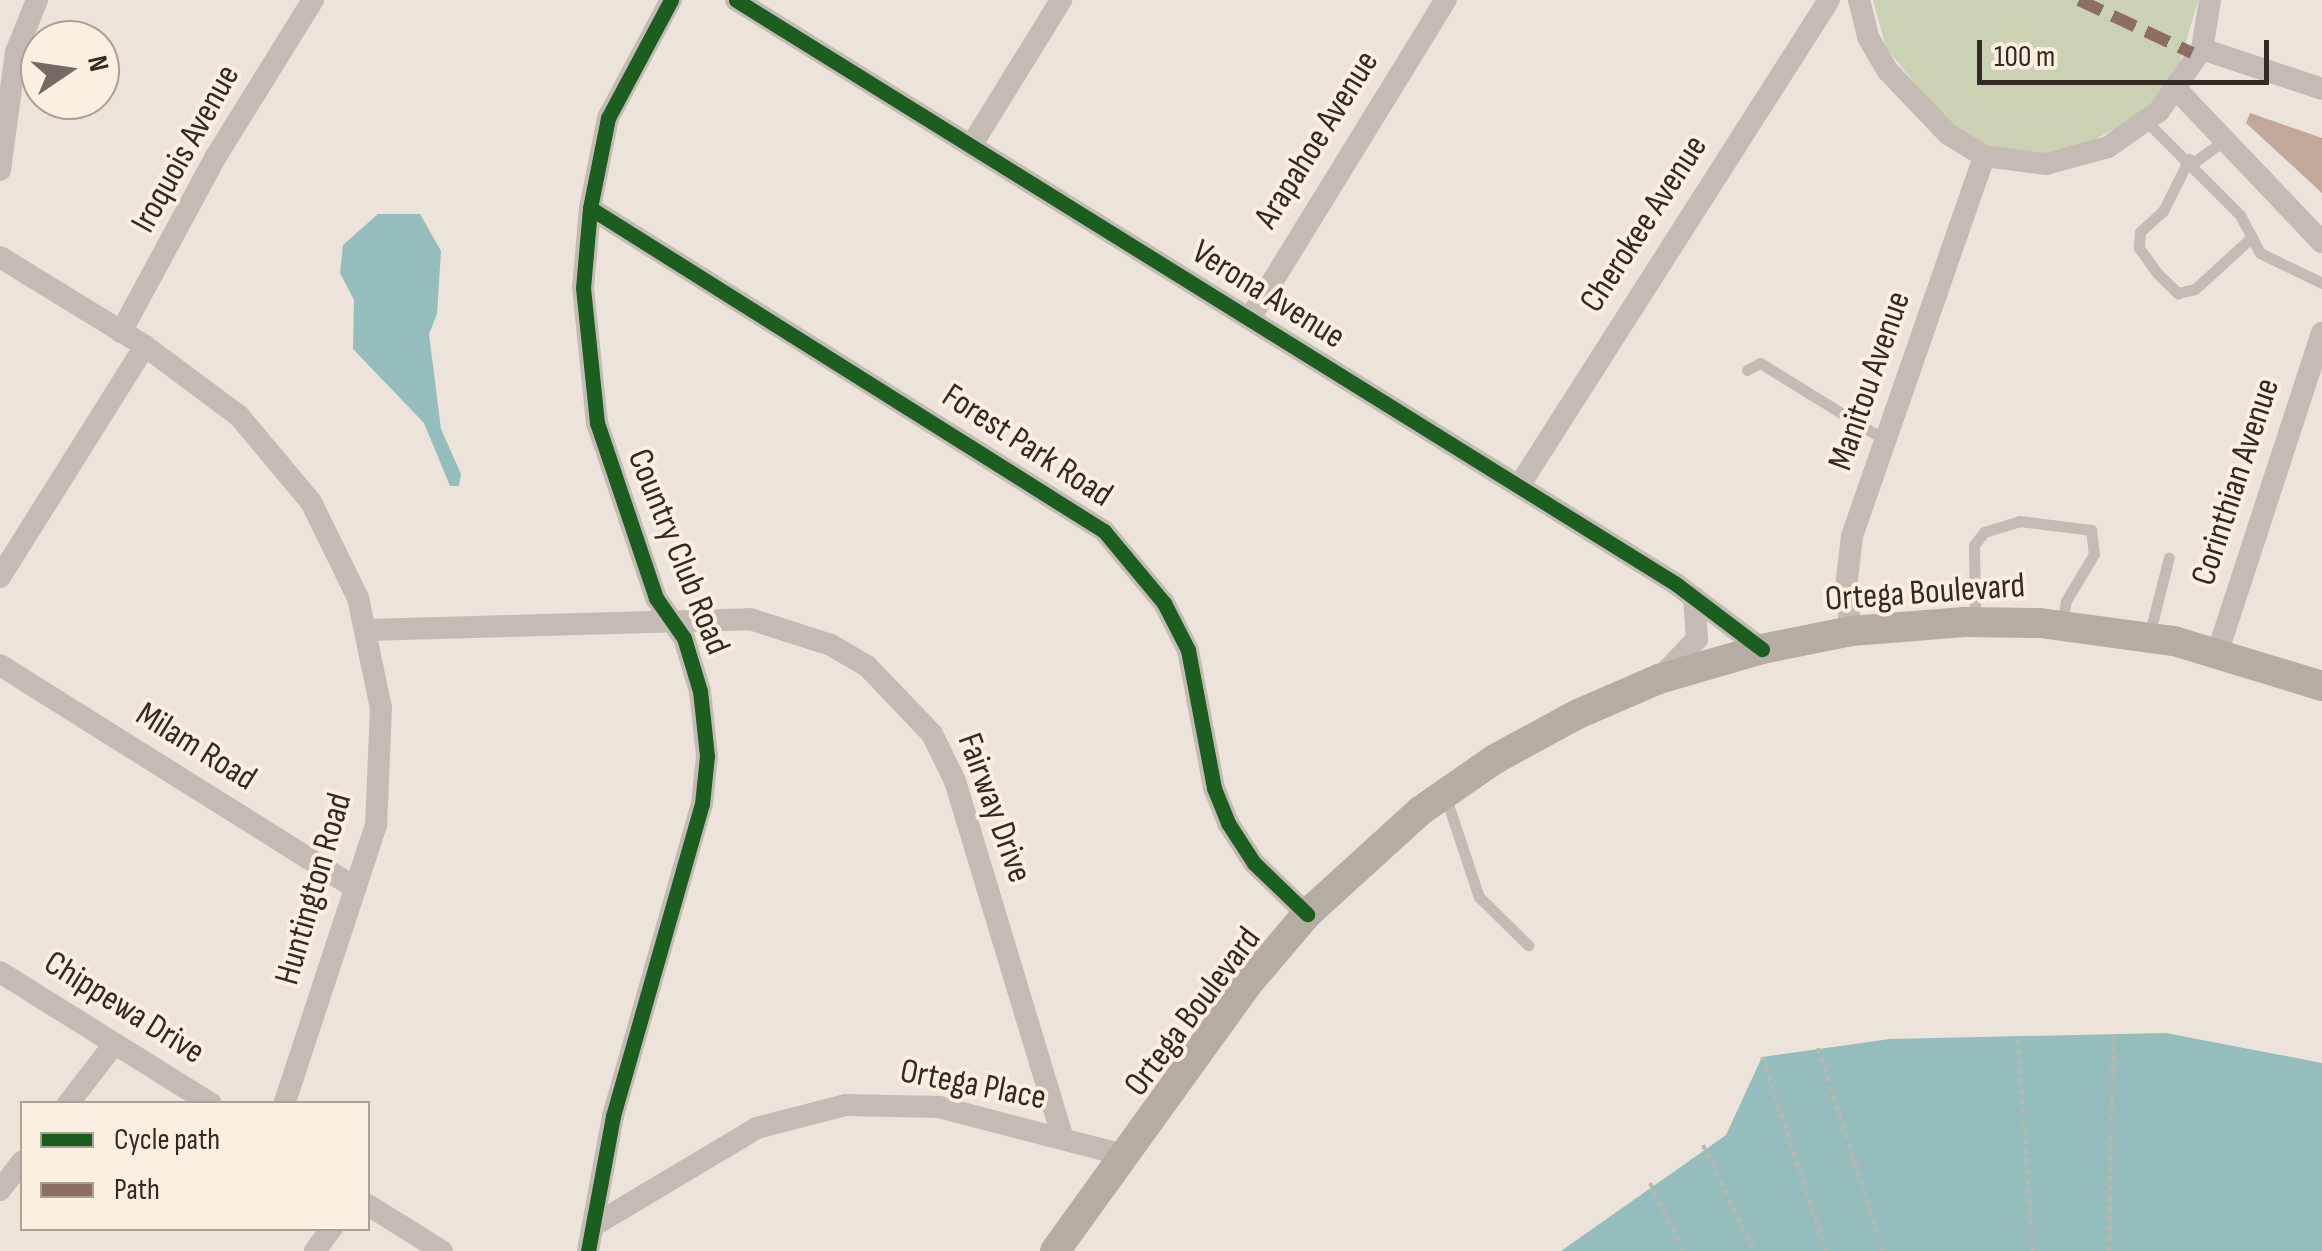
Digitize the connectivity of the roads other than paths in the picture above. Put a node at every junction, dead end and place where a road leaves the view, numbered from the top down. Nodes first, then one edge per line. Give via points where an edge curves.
1 (37, 0) edge
2 (313, 0) edge
3 (671, 0) edge
4 (736, 0) edge
5 (1061, 0) edge
6 (1446, 0) edge
7 (1829, 0) edge
8 (1859, 0) edge
9 (2210, 0) edge
10 (2202, 48) junction
11 (2322, 89) edge
12 (2177, 90) junction
13 (2147, 122) junction
14 (2223, 141) junction
15 (971, 146) junction
16 (1984, 156) junction
17 (2191, 162) junction
18 (0, 170) edge
19 (590, 208) junction
20 (2252, 237) junction
21 (2322, 242) edge
22 (0, 256) edge
23 (2322, 284) edge
24 (1250, 318) junction
25 (122, 332) junction
26 (2322, 332) edge
27 (145, 346) junction
28 (1747, 370) dead end
29 (1887, 441) junction
30 (1519, 486) junction
31 (2169, 558) dead end
32 (0, 577) edge
33 (1694, 597) junction
34 (671, 618) junction
35 (1975, 622) junction
36 (2061, 625) junction
37 (367, 630) junction
38 (1852, 631) junction
39 (2148, 637) junction
40 (1762, 648) junction
41 (2216, 654) junction
42 (0, 665) edge
43 (1659, 679) junction
44 (2322, 686) edge
45 (1445, 794) junction
46 (356, 888) junction
47 (1308, 914) junction
48 (1528, 945) dead end
49 (0, 972) edge
50 (114, 1044) junction
51 (70, 1101) edge
52 (206, 1101) edge
53 (285, 1101) edge
54 (1063, 1138) junction
55 (1123, 1154) junction
56 (20, 1165) edge
57 (0, 1190) edge
58 (370, 1205) edge
59 (596, 1224) junction
60 (442, 1251) edge
61 (588, 1251) edge
62 (1055, 1251) edge

1 - 18 street via 16,52
2 - 25 street, Iroquois Avenue via 214,158
3 - 19 street, Country Club Road via 608,118
4 - 15 street, Verona Avenue
5 - 15 street
6 - 24 street, Arapahoe Avenue
7 - 30 street, Cherokee Avenue
8 - 16 street via 1868,37 1910,98
9 - 10 street
10 - 11 street
10 - 12 street
12 - 13 street
12 - 14 street
13 - 16 street via 2108,147 2063,161 2020,164
13 - 17 lane
14 - 17 lane
14 - 21 street
15 - 24 street, Verona Avenue
16 - 29 street, Manitou Avenue
17 - 20 lane
17 - 20 lane via 2162,211 2140,232 2139,248 2158,274 2178,293 2195,289
19 - 34 street, Country Club Road via 583,288 597,422 618,498 656,598
19 - 47 street, Forest Park Road via 1104,531 1164,603 1188,650 1214,788 1228,823 1254,863
20 - 23 lane via 2260,253 2283,269
22 - 25 street, Huntington Road
24 - 30 street, Verona Avenue
25 - 27 street, Huntington Road
26 - 41 street, Corinthian Avenue
27 - 32 street
27 - 37 street, Huntington Road via 203,385 277,456 340,554
28 - 29 lane via 1760,363
29 - 38 street, Manitou Avenue via 1852,536 1846,587
30 - 33 street, Verona Avenue
31 - 39 lane
33 - 40 street, Verona Avenue
33 - 43 street via 1697,638
34 - 37 street, Fairway Drive
34 - 54 street, Fairway Drive via 750,619 831,645 867,666 932,734 955,780
34 - 59 street, Country Club Road via 700,690 707,756 702,804 613,1116
35 - 36 main road, Ortega Boulevard
35 - 36 lane via 1974,546 1984,532 2018,521 2080,524 2091,530 2094,554 2066,602
35 - 38 main road, Ortega Boulevard
36 - 39 main road, Ortega Boulevard
37 - 46 street, Huntington Road via 381,708 381,766 376,825
38 - 40 main road, Ortega Boulevard
39 - 41 main road, Ortega Boulevard
40 - 43 main road, Ortega Boulevard
41 - 44 main road, Ortega Boulevard
42 - 46 street, Milam Road
43 - 45 main road, Ortega Boulevard via 1548,729
45 - 47 main road, Ortega Boulevard
45 - 48 lane via 1479,898
46 - 53 street, Huntington Road
47 - 55 main road, Ortega Boulevard
49 - 50 street, Chippewa Drive
50 - 51 street
50 - 52 street, Chippewa Drive
54 - 55 street, Ortega Place
54 - 59 street, Ortega Place via 939,1107 846,1105 757,1128
55 - 62 main road, Ortega Boulevard
56 - 57 street
58 - 60 street
59 - 61 street, Country Club Road

